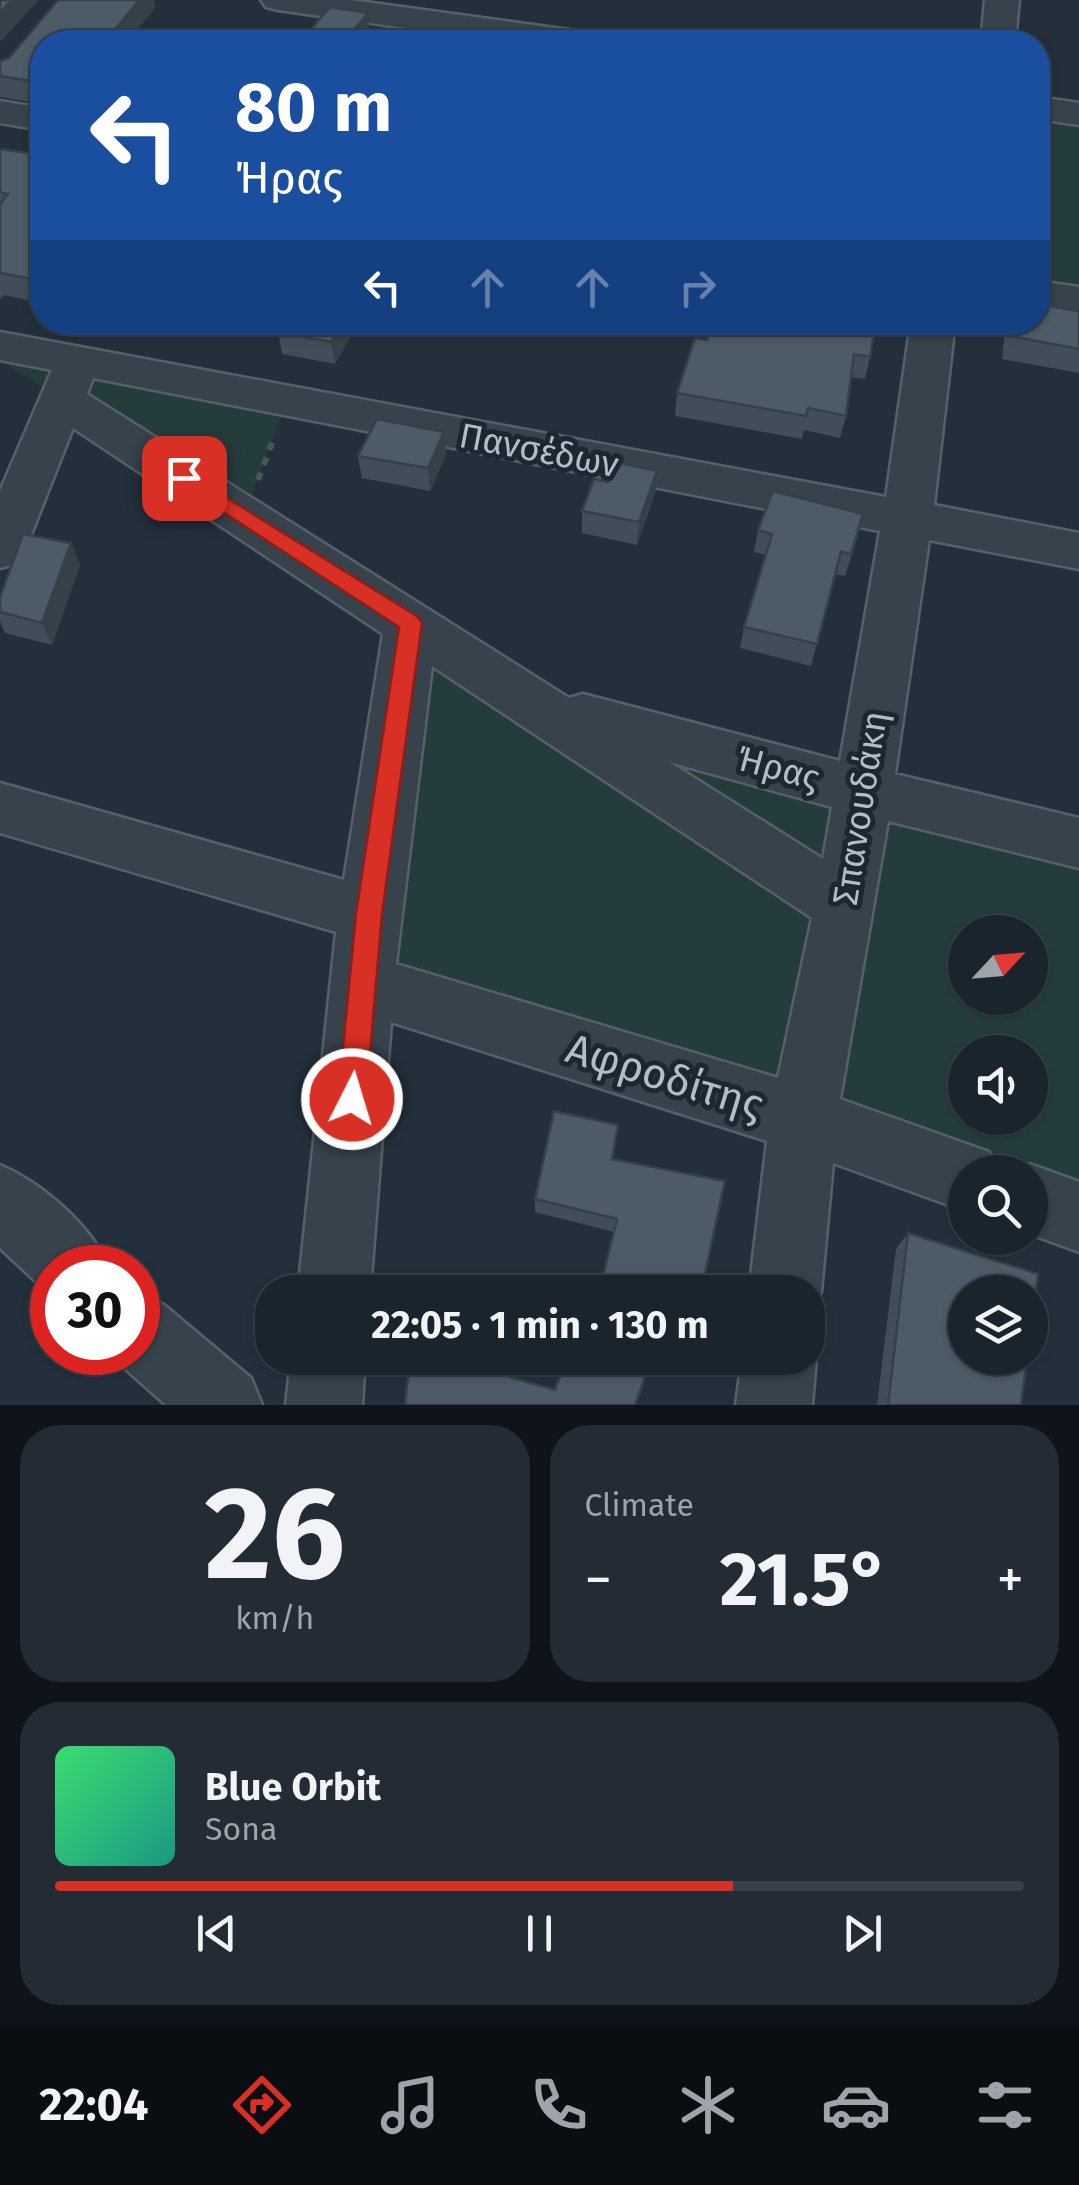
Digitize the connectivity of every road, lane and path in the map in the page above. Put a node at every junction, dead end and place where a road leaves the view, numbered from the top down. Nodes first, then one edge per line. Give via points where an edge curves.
1 (278, 0) edge
2 (1002, 0) edge
3 (492, 30) edge
4 (999, 30) edge
5 (1050, 110) edge
6 (0, 112) edge
7 (1079, 114) edge
8 (30, 118) edge
9 (1050, 296) edge
10 (1079, 300) edge
11 (931, 335) edge
12 (0, 346) edge
13 (71, 380) junction
14 (287, 401) junction
15 (244, 516) junction
16 (906, 521) junction
17 (0, 550) edge
18 (1079, 551) edge
19 (411, 623) junction
20 (536, 704) junction
21 (862, 791) junction
22 (0, 808) edge
23 (1079, 843) edge
24 (845, 906) junction
25 (369, 914) junction
26 (362, 983) junction
27 (803, 1119) junction
28 (948, 1170) edge
29 (0, 1200) edge
30 (1048, 1206) edge
31 (1079, 1217) edge
32 (48, 1245) edge
33 (336, 1275) edge
34 (788, 1275) edge
35 (160, 1349) edge
36 (327, 1375) edge
37 (777, 1375) edge
38 (224, 1405) edge
39 (324, 1405) edge
40 (774, 1405) edge

1 - 3 street
2 - 4 street
5 - 7 street
6 - 8 street
9 - 10 street
11 - 16 street, Σπανουδάκη
12 - 13 street, Πανσέδων
13 - 14 street, Πανσέδων
13 - 15 street, Ήρας
13 - 17 street
14 - 15 path
14 - 16 street, Πανσέδων
15 - 19 street, Ήρας
16 - 18 street, Πανσέδων
16 - 21 street, Σπανουδάκη
19 - 20 street, Ήρας
19 - 25 street
20 - 21 street, Ήρας
20 - 24 street, Ήρας
21 - 23 street, Ήρας
21 - 24 street, Σπανουδάκη
22 - 25 street
24 - 27 street, Σπανουδάκη
25 - 26 street
26 - 27 street, Αφροδίτης
26 - 33 street
27 - 28 street, Αφροδίτης
27 - 34 street, Σπανουδάκη
29 - 32 street
30 - 31 street
35 - 38 street
36 - 39 street
37 - 40 street

